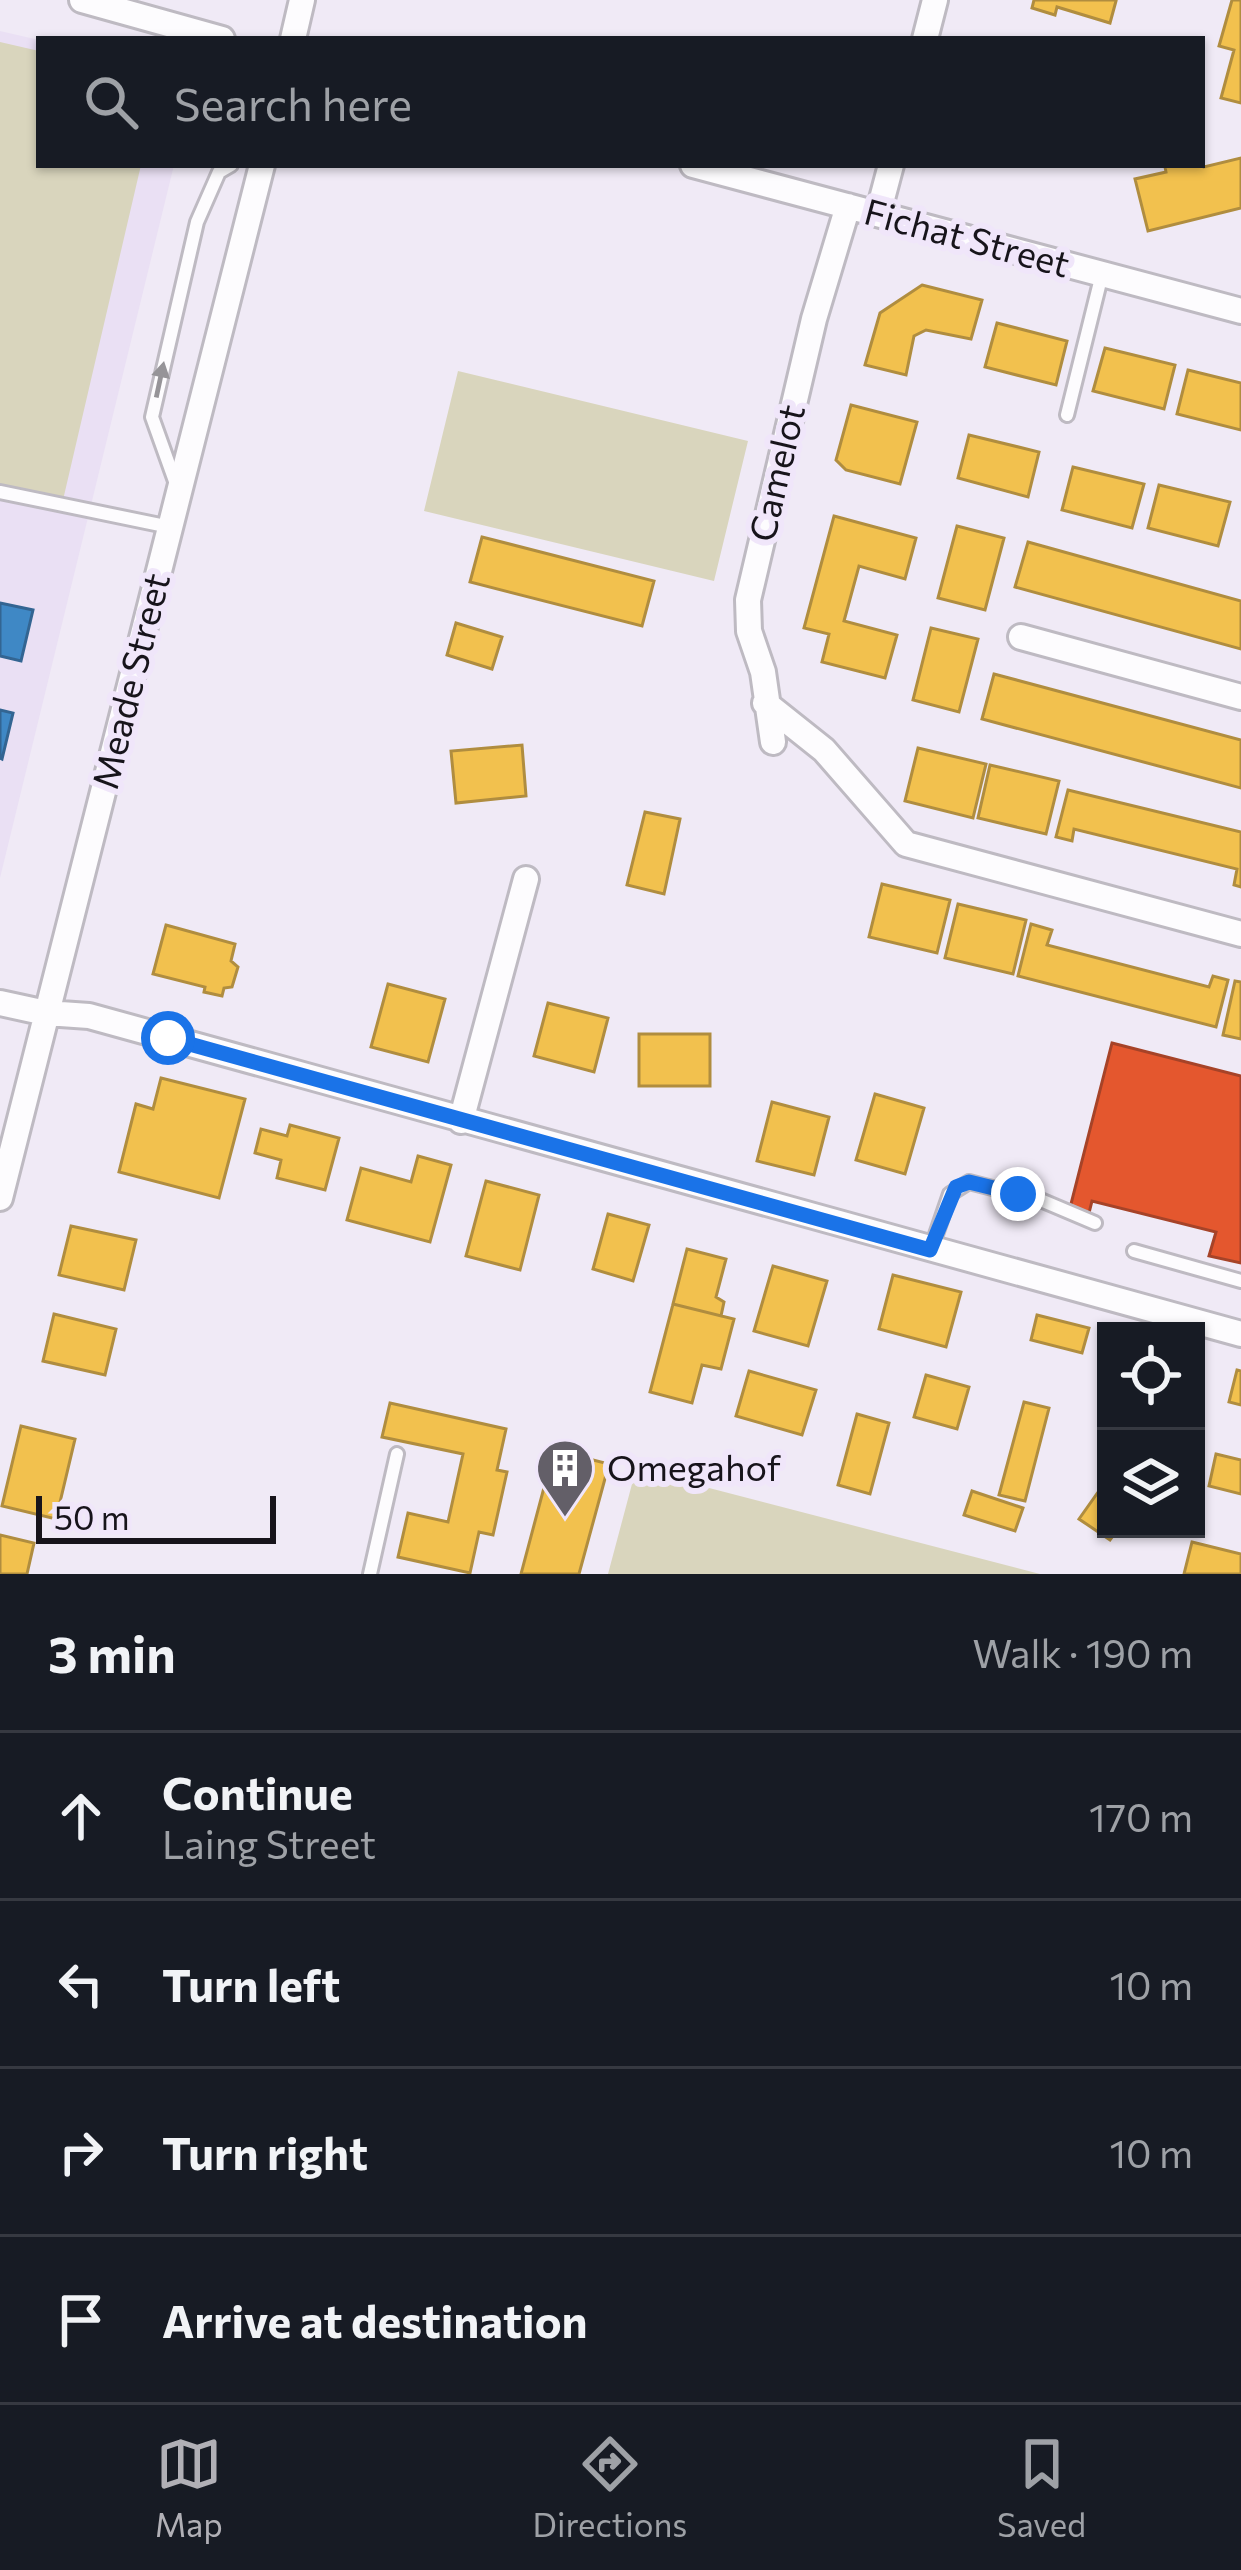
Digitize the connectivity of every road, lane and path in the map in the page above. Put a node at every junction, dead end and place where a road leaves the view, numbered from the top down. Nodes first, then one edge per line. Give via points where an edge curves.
1 (82, 0) edge
2 (302, 0) edge
3 (935, 0) edge
4 (211, 36) edge
5 (294, 36) edge
6 (926, 36) edge
7 (226, 168) edge
8 (261, 168) edge
9 (704, 168) edge
10 (890, 168) edge
11 (848, 206) junction
12 (878, 214) junction
13 (1102, 274) junction
14 (1241, 311) edge
15 (1067, 415) dead end
16 (179, 491) junction
17 (0, 492) edge
18 (170, 527) junction
19 (1021, 637) dead end
20 (1241, 697) edge
21 (765, 703) junction
22 (773, 742) dead end
23 (526, 879) dead end
24 (1241, 934) edge
25 (0, 1003) edge
26 (46, 1013) junction
27 (461, 1121) junction
28 (0, 1198) edge
29 (1095, 1223) dead end
30 (930, 1250) junction
31 (1134, 1250) dead end
32 (1241, 1281) edge
33 (1241, 1334) edge
34 (397, 1454) dead end
35 (370, 1574) edge

1 - 4 street
2 - 5 street
3 - 6 street
16 -> 7 lane via 152,417 197,222
8 - 16 street, Meade Street
9 - 11 street, Fichat Street
10 - 12 street
11 - 12 street, Fichat Street
11 - 21 street, Camelot via 748,600
12 - 13 street, Fichat Street
13 - 14 street, Fichat Street
13 - 15 lane
16 - 18 street, Meade Street
17 - 18 lane
18 - 26 street, Meade Street
19 - 20 street
21 - 22 street, Camelot
21 - 24 street via 824,750 906,844
23 - 27 street
25 - 26 street
26 - 27 street via 89,1016
26 - 28 street, Meade Street
27 - 30 street
29 - 30 lane via 969,1182 950,1194
30 - 33 street
31 - 32 lane
34 - 35 lane

